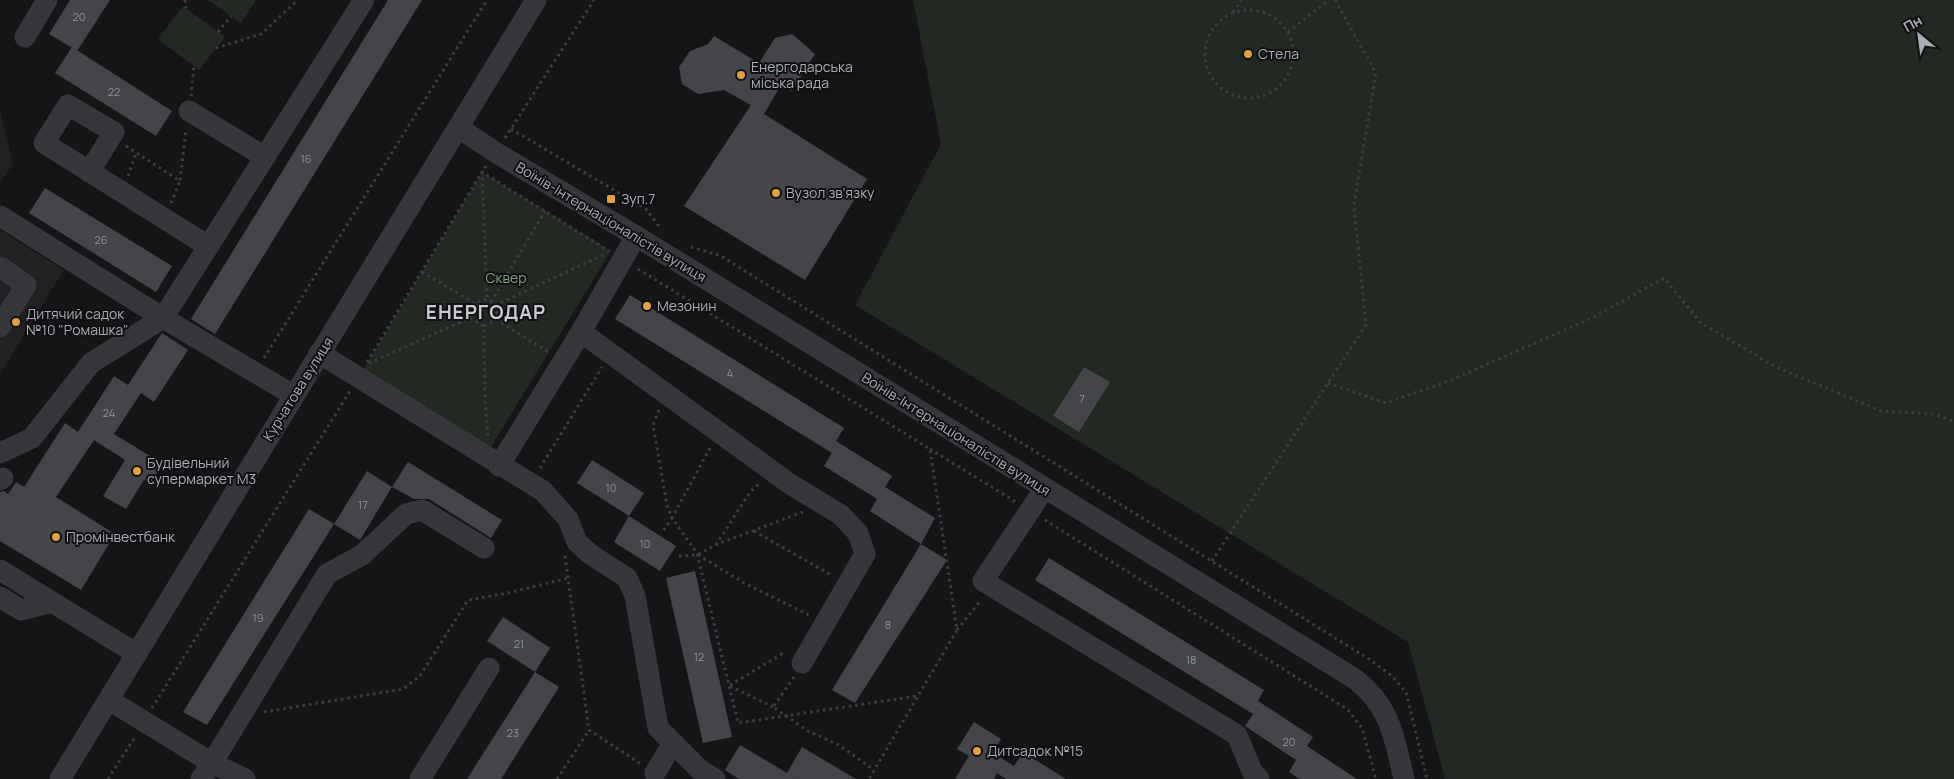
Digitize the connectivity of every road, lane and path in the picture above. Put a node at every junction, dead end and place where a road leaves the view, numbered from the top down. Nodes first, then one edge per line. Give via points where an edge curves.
1 (185, 0) edge
2 (298, 0) edge
3 (364, 0) edge
4 (486, 0) edge
5 (536, 0) edge
6 (594, 0) edge
7 (1242, 0) edge
8 (1329, 0) edge
9 (1335, 0) edge
10 (42, 2) edge
11 (186, 8) dead end
12 (1233, 12) junction
13 (231, 16) dead end
14 (218, 32) dead end
15 (1288, 32) junction
16 (25, 36) dead end
17 (216, 48) dead end
18 (194, 66) dead end
19 (189, 111) junction
20 (459, 128) junction
21 (511, 129) junction
22 (111, 137) junction
23 (495, 152) junction
24 (136, 153) junction
25 (264, 157) junction
26 (89, 172) junction
27 (482, 172) junction
28 (180, 181) junction
29 (122, 192) junction
30 (545, 211) junction
31 (0, 216) edge
32 (164, 218) junction
33 (666, 235) dead end
34 (636, 236) junction
35 (208, 246) junction
36 (687, 246) dead end
37 (617, 255) junction
38 (0, 268) edge
39 (422, 272) junction
40 (487, 299) junction
41 (491, 302) junction
42 (474, 303) junction
43 (496, 305) junction
44 (164, 318) junction
45 (470, 318) junction
46 (497, 320) junction
47 (484, 326) junction
48 (0, 327) edge
49 (581, 332) junction
50 (319, 354) junction
51 (611, 354) junction
52 (563, 362) junction
53 (255, 373) junction
54 (358, 378) junction
55 (1328, 383) junction
56 (666, 394) junction
57 (293, 395) junction
58 (1954, 421) edge
59 (719, 432) junction
60 (930, 448) junction
61 (0, 453) edge
62 (499, 466) junction
63 (774, 472) junction
64 (530, 484) junction
65 (1045, 488) junction
66 (821, 503) junction
67 (1030, 511) junction
68 (672, 518) junction
69 (753, 531) junction
70 (662, 533) dead end
71 (715, 545) junction
72 (484, 548) dead end
73 (564, 549) dead end
74 (697, 555) junction
75 (679, 556) dead end
76 (1212, 561) junction
77 (0, 570) edge
78 (568, 578) junction
79 (848, 584) junction
80 (992, 586) junction
81 (0, 597) edge
82 (52, 602) junction
83 (826, 622) junction
84 (957, 630) junction
85 (137, 654) junction
86 (802, 662) junction
87 (489, 668) dead end
88 (730, 685) junction
89 (918, 696) junction
90 (109, 700) junction
91 (773, 707) junction
92 (240, 716) junction
93 (788, 716) junction
94 (144, 721) junction
95 (589, 730) junction
96 (673, 743) junction
97 (874, 770) junction
98 (207, 771) edge
99 (654, 773) joint
100 (1253, 776) edge
101 (60, 779) edge
102 (108, 779) edge
103 (245, 779) edge
104 (420, 779) edge
105 (557, 779) edge
106 (715, 779) edge
107 (869, 779) edge
108 (1376, 779) edge
109 (1404, 779) edge
110 (1427, 779) edge

1 - 11 path
2 - 17 path via 261,34
3 - 25 street
4 - 53 path
5 - 20 street, Курчатова вулиця
6 - 21 path
7 - 12 path
8 - 15 path
9 - 55 path via 1376,73 1354,205 1366,325
10 - 16 street
12 - 15 path via 1261,11 1275,17
12 - 15 path via 1211,30 1204,58 1215,83 1240,98 1270,94 1282,84 1294,57
13 - 14 path
18 - 19 path
19 - 25 street
19 - 28 path
20 - 23 street, Воїнів-Інтернаціоналістів вулиця
20 - 50 street, Курчатова вулиця
21 - 23 path
21 - 33 path via 646,209
22 - 24 path
22 - 26 street
22 - 26 street via 114,132 68,105 44,143
23 - 27 path
23 - 34 street, Воїнів-Інтернаціоналістів вулиця
24 - 28 path
24 - 29 path
25 - 35 street
26 - 29 street
27 - 30 path
27 - 39 path
27 - 40 path
28 - 32 path
29 - 32 street
30 - 37 path
30 - 41 path
31 - 44 street
32 - 35 street
34 - 37 street
34 - 65 street, Воїнів-Інтернаціоналістів вулиця
35 - 44 street
36 - 76 path via 721,256
37 - 43 path
37 - 49 street
37 - 60 path
38 - 48 street via 26,285
39 - 42 path
39 - 45 path via 366,364
40 - 41 path
40 - 42 path
41 - 43 path
42 - 45 path
43 - 46 path
44 - 53 street
44 - 61 street via 91,363 32,438
45 - 47 path
46 - 47 path
46 - 52 path
47 - 62 path via 487,433
49 - 51 street
49 - 52 street
50 - 54 street
50 - 57 street, Курчатова вулиця
51 - 56 street
51 - 64 path
52 - 62 street
53 - 57 street
54 - 62 street
54 - 94 path
55 - 58 path via 1386,403 1449,381 1592,318 1664,278 1701,323 1776,367 1881,411 1933,414
55 - 76 path
56 - 59 street
56 - 68 path via 653,425
57 - 85 street, Курчатова вулиця
59 - 63 street
59 - 68 path
60 - 67 path
60 - 84 path
62 - 64 street
63 - 66 street
63 - 71 path via 750,492
64 - 96 street via 543,492 568,519 577,542 627,578 635,596 658,728
65 - 67 street
65 - 109 street, Воїнів-Інтернаціоналістів вулиця via 1370,690 1388,716
66 - 69 path via 794,517
66 - 79 street via 841,514 858,532 863,547 865,554
67 - 80 street via 984,581
67 - 108 path via 1347,709 1362,728
68 - 70 path
68 - 74 path
69 - 71 path
69 - 79 path
71 - 74 path
72 - 92 street via 422,510 406,514 362,555 327,574
73 - 78 path
74 - 75 path
74 - 83 path via 746,584
74 - 88 path
76 - 110 path via 1369,659 1401,685 1409,701
77 - 82 street
78 - 92 path via 468,600 420,676 403,689
78 - 95 path
79 - 83 street
80 - 84 path
80 - 100 street via 1237,735
81 - 82 street via 21,610
82 - 85 street
83 - 86 street
84 - 89 path
85 - 90 street, Курчатова вулиця
86 - 88 path via 782,654
86 - 91 path
87 - 104 street
88 - 91 path
88 - 93 path via 738,723
89 - 93 path
89 - 97 path
90 - 94 street
90 - 101 street, Курчатова вулиця
91 - 93 path
92 - 98 street
93 - 97 path via 808,731 839,745
94 - 98 street
94 - 102 path
95 - 99 path
95 - 105 path
96 - 99 street
96 - 106 street via 700,770
97 - 107 path
98 - 103 street

